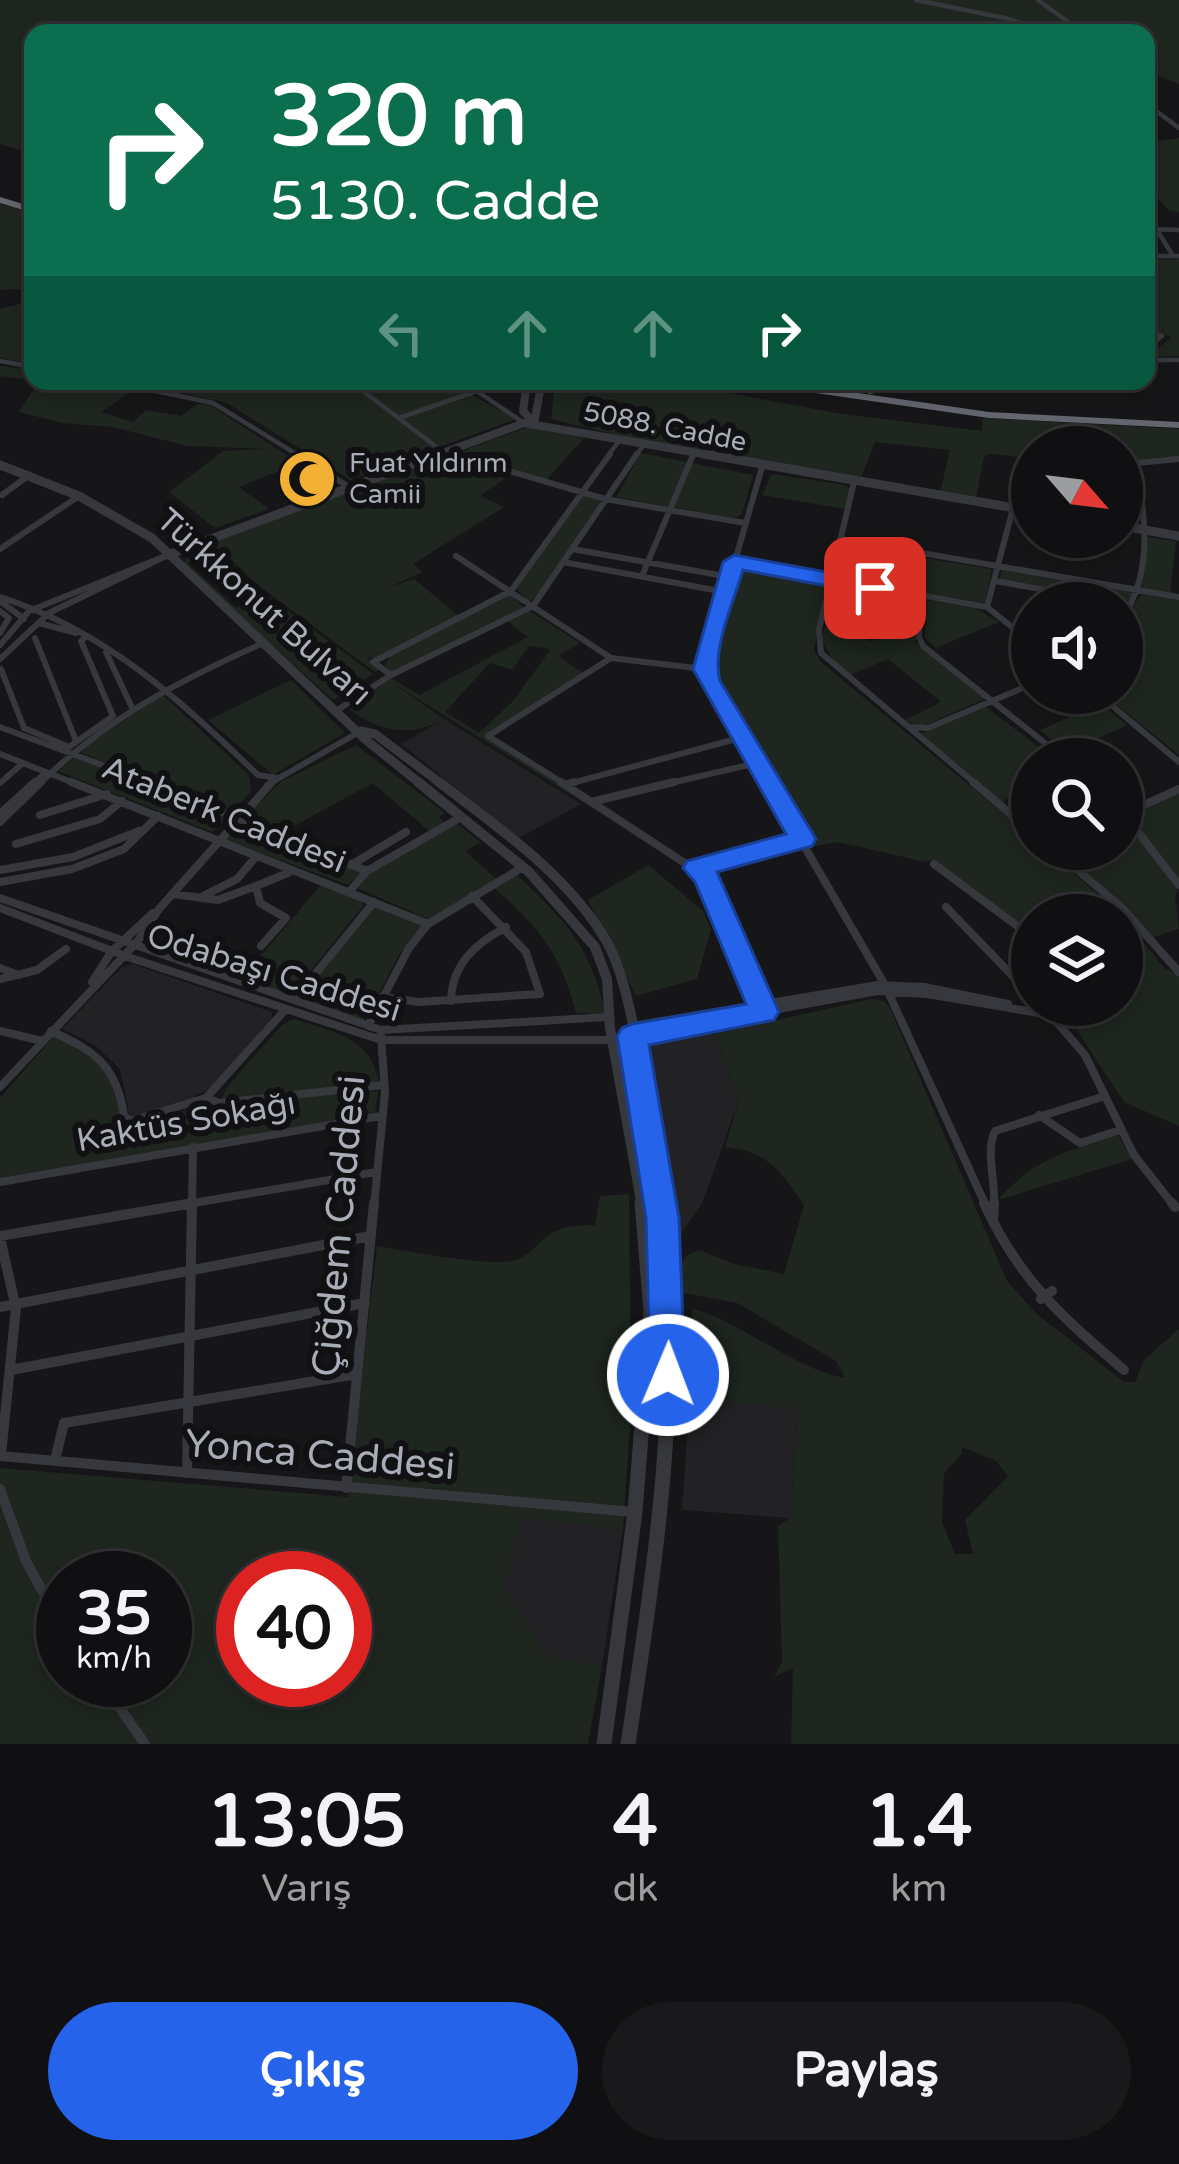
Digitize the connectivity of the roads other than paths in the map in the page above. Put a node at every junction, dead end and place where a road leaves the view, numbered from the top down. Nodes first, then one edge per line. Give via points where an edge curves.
1 (916, 0) edge
2 (1038, 0) edge
3 (1023, 24) edge
4 (1071, 24) edge
5 (1155, 108) edge
6 (1179, 128) edge
7 (1156, 229) joint
8 (1179, 230) edge
9 (1176, 256) edge
10 (151, 390) edge
11 (472, 390) edge
12 (526, 390) edge
13 (539, 390) edge
14 (806, 390) edge
15 (822, 390) edge
16 (844, 390) edge
17 (863, 390) edge
18 (363, 391) dead end
19 (474, 392) junction
20 (875, 397) junction
21 (1179, 416) edge
22 (398, 418) junction
23 (529, 423) junction
24 (1179, 425) edge
25 (620, 441) junction
26 (643, 446) junction
27 (443, 452) junction
28 (693, 455) junction
29 (1179, 459) edge
30 (0, 465) edge
31 (762, 467) junction
32 (28, 476) junction
33 (854, 482) junction
34 (349, 487) junction
35 (580, 492) junction
36 (2, 495) edge
37 (79, 496) junction
38 (605, 500) junction
39 (1011, 508) edge
40 (670, 510) junction
41 (1011, 516) edge
42 (745, 523) junction
43 (1143, 530) edge
44 (1146, 530) junction
45 (0, 535) edge
46 (1179, 536) edge
47 (840, 539) junction
48 (14, 540) junction
49 (0, 549) edge
50 (572, 549) junction
51 (168, 555) junction
52 (456, 556) dead end
53 (563, 562) junction
54 (649, 562) junction
55 (734, 562) junction
56 (999, 567) junction
57 (642, 576) junction
58 (730, 577) junction
59 (830, 580) junction
60 (995, 581) junction
61 (1090, 582) edge
62 (1139, 582) edge
63 (1011, 584) edge
64 (511, 591) junction
65 (1143, 591) edge
66 (725, 592) junction
67 (921, 596) junction
68 (1179, 597) edge
69 (0, 599) edge
70 (532, 606) junction
71 (39, 608) junction
72 (987, 608) junction
73 (0, 611) edge
74 (50, 614) junction
75 (21, 617) junction
76 (38, 622) junction
77 (1011, 627) edge
78 (0, 633) edge
79 (35, 638) dead end
80 (91, 638) junction
81 (261, 644) junction
82 (0, 645) edge
83 (106, 652) dead end
84 (611, 658) junction
85 (0, 659) edge
86 (1, 669) edge
87 (704, 669) junction
88 (391, 675) junction
89 (166, 687) junction
90 (1011, 693) edge
91 (994, 700) junction
92 (133, 710) junction
93 (336, 711) junction
94 (1122, 714) edge
95 (904, 725) junction
96 (0, 727) edge
97 (361, 731) junction
98 (740, 738) junction
99 (1040, 738) edge
100 (79, 743) junction
101 (70, 752) junction
102 (0, 754) edge
103 (1179, 761) edge
104 (23, 763) junction
105 (757, 764) junction
106 (49, 771) junction
107 (258, 775) junction
108 (278, 778) junction
109 (0, 783) edge
110 (567, 784) junction
111 (1179, 789) edge
112 (261, 792) junction
113 (107, 794) junction
114 (122, 801) junction
115 (593, 802) junction
116 (1143, 804) edge
117 (1011, 814) edge
118 (40, 815) dead end
119 (158, 816) junction
120 (461, 817) junction
121 (0, 818) edge
122 (236, 819) junction
123 (146, 828) junction
124 (406, 832) dead end
125 (1143, 837) edge
126 (802, 839) junction
127 (217, 840) junction
128 (16, 844) dead end
129 (254, 859) dead end
130 (934, 864) dead end
131 (351, 865) junction
132 (523, 867) junction
133 (697, 868) junction
134 (0, 869) edge
135 (1078, 870) edge
136 (367, 871) junction
137 (288, 873) dead end
138 (0, 882) edge
139 (1179, 885) edge
140 (256, 886) junction
141 (349, 892) junction
142 (172, 894) junction
143 (472, 896) junction
144 (0, 898) edge
145 (199, 898) junction
146 (374, 902) junction
147 (946, 907) dead end
148 (0, 908) edge
149 (159, 909) junction
150 (1011, 921) edge
151 (428, 923) junction
152 (506, 927) junction
153 (124, 937) junction
154 (137, 942) junction
155 (262, 946) dead end
156 (66, 949) dead end
157 (112, 951) junction
158 (125, 956) junction
159 (0, 968) edge
160 (1179, 972) edge
161 (1011, 974) edge
162 (20, 976) junction
163 (0, 979) edge
164 (886, 988) junction
165 (86, 993) junction
166 (382, 997) junction
167 (294, 1000) junction
168 (451, 1001) junction
169 (1011, 1003) edge
170 (762, 1009) junction
171 (1011, 1009) edge
172 (285, 1010) junction
173 (609, 1017) junction
174 (368, 1026) junction
175 (630, 1026) junction
176 (1067, 1026) edge
177 (0, 1031) edge
178 (51, 1031) junction
179 (381, 1035) junction
180 (613, 1040) junction
181 (42, 1041) junction
182 (385, 1085) junction
183 (0, 1087) edge
184 (1106, 1096) junction
185 (206, 1098) junction
186 (1038, 1114) junction
187 (381, 1116) junction
188 (1120, 1130) junction
189 (193, 1148) junction
190 (376, 1172) junction
191 (0, 1182) edge
192 (193, 1206) junction
193 (1175, 1207) dead end
194 (993, 1227) junction
195 (370, 1235) junction
196 (0, 1237) edge
197 (192, 1270) junction
198 (364, 1303) junction
199 (15, 1304) junction
200 (0, 1307) edge
201 (190, 1336) junction
202 (10, 1370) junction
203 (1124, 1370) dead end
204 (358, 1374) junction
205 (189, 1405) junction
206 (0, 1456) edge
207 (55, 1460) junction
208 (187, 1473) junction
209 (346, 1488) junction
210 (0, 1489) edge
211 (635, 1512) junction
212 (36, 1578) edge
213 (119, 1707) edge
214 (145, 1744) edge
215 (604, 1744) edge
216 (628, 1744) edge

1 - 3 street
2 - 4 street
5 - 6 street
7 - 8 street
7 - 9 street
10 - 34 street via 213,403
11 - 19 street
12 - 23 street
13 - 23 street
14 - 20 highway
15 - 20 highway
16 - 20 highway
17 - 20 highway
18 - 22 street
19 - 22 street
19 - 23 street
20 - 21 highway
20 - 24 highway via 1036,419
22 - 27 street
23 - 25 street, 5088. Cadde
23 - 27 street
25 - 26 street, 5088. Cadde
25 - 35 street
26 - 28 street, 5088. Cadde
26 - 38 street
27 - 34 street
27 - 35 street
28 - 31 street, 5088. Cadde
28 - 40 street
29 - 44 street via 1136,464
30 - 32 street, Türkkonut Bulvarı
31 - 33 street, 5088. Cadde
31 - 42 street
32 - 36 street
32 - 37 street, Türkkonut Bulvarı
33 - 39 street, 5088. Cadde
33 - 47 street
34 - 51 street
35 - 38 street
35 - 64 street
37 - 48 street
37 - 51 street, Türkkonut Bulvarı
38 - 40 street
38 - 50 street
40 - 42 street
40 - 54 street
41 - 56 street
42 - 55 street
43 - 44 street
44 - 46 street
44 - 62 street
45 - 48 street
47 - 56 street
47 - 59 street
48 - 49 street
50 - 53 street
50 - 54 street
51 - 71 street
51 - 74 street
51 - 81 street, Türkkonut Bulvarı
52 - 64 street
53 - 57 street
53 - 70 street
54 - 57 street
54 - 58 street
55 - 58 street
55 - 59 street
56 - 60 street
56 - 61 street
57 - 66 street
58 - 66 street
59 - 67 street
59 - 95 street via 821,653
60 - 63 street
60 - 72 street
64 - 70 street
64 - 88 street via 373,662
65 - 68 street
66 - 87 street
67 - 72 street
67 - 91 street via 920,642
69 - 71 street
69 - 75 street
70 - 84 street
70 - 88 street
71 - 74 street
71 - 75 street
72 - 77 street
73 - 78 street via 9,618
74 - 76 street
74 - 80 street
75 - 76 street
75 - 82 street
76 - 80 street
76 - 85 street
79 - 100 street
80 - 89 street
80 - 100 street via 81,641 113,716
81 - 89 street
81 - 93 street, Türkkonut Bulvarı
83 - 92 street
84 - 87 street
84 - 110 street via 488,736
86 - 100 street via 27,730 69,747
87 - 98 street
88 - 93 street
89 - 92 street
89 - 107 street
90 - 91 street
91 - 95 street via 928,728
91 - 99 street
92 - 100 street
93 - 97 street, Türkkonut Bulvarı
94 - 103 street
95 - 117 street
96 - 101 street
97 - 108 street
97 - 120 street, Türkkonut Bulvarı
97 - 175 street, Türkkonut Bulvarı via 478,816 589,914 610,946
98 - 105 street
98 - 110 street
100 - 101 street
101 - 106 street
101 - 122 street
102 - 104 street, Ataberk Caddesi
104 - 106 street, Ataberk Caddesi
104 - 109 street
105 - 115 street
105 - 126 street
106 - 113 street, Ataberk Caddesi
106 - 121 street
107 - 108 street
107 - 112 street
108 - 112 street
110 - 115 street
111 - 116 street
112 - 122 street
113 - 114 street, Ataberk Caddesi
113 - 118 street
114 - 119 street, Ataberk Caddesi
114 - 128 street via 100,819
115 - 133 street
119 - 123 street
119 - 127 street, Ataberk Caddesi
120 - 132 street, Türkkonut Bulvarı
120 - 136 street
122 - 127 street
122 - 131 street
123 - 134 street via 73,857
123 - 138 street via 124,849 83,866
124 - 131 street
125 - 139 street
126 - 133 street
126 - 164 street
127 - 141 street, Ataberk Caddesi
127 - 142 street
129 - 145 street via 237,880
130 - 150 street
131 - 136 street
132 - 143 street
132 - 173 street, Türkkonut Bulvarı via 595,947
133 - 170 street
135 - 160 street
136 - 141 street
137 - 140 street
140 - 145 street
140 - 155 street via 260,903 286,918
141 - 146 street, Ataberk Caddesi
142 - 145 street
142 - 149 street
143 - 151 street
143 - 152 street
144 - 153 street, Odabaşı Caddesi
146 - 151 street, Ataberk Caddesi
146 - 167 street
147 - 161 street
148 - 157 street, Odabaşı Caddesi
149 - 153 street
149 - 154 street
151 - 166 street
152 - 168 street via 459,963
152 - 168 street via 538,972 540,994
153 - 154 street, Odabaşı Caddesi
153 - 157 street
154 - 158 street
154 - 167 street, Odabaşı Caddesi
156 - 162 street
157 - 158 street, Odabaşı Caddesi
157 - 165 street
158 - 165 street
158 - 172 street, Odabaşı Caddesi
159 - 162 street
162 - 163 street
164 - 169 street
164 - 170 street
164 - 171 street
164 - 194 street
165 - 178 street
166 - 168 street
166 - 174 street
167 - 174 street, Odabaşı Caddesi
170 - 175 street
172 - 179 street, Odabaşı Caddesi
172 - 185 street
173 - 175 street
173 - 179 street, Odabaşı Caddesi
173 - 180 street, Türkkonut Bulvarı
174 - 179 street, Odabaşı Caddesi
175 - 180 street
175 - 216 street, Türkkonut Bulvarı via 662,1218 669,1328 654,1554
176 - 184 street
177 - 181 street
178 - 181 street
178 - 185 street via 114,1069 127,1120
179 - 180 street, Odabaşı Caddesi
179 - 182 street, Çiğdem Caddesi
180 - 211 street, Türkkonut Bulvarı via 650,1266
181 - 183 street
182 - 185 street via 220,1103
182 - 187 street, Çiğdem Caddesi
184 - 186 street
184 - 188 street
186 - 188 street via 1080,1143
186 - 194 street via 1006,1125 989,1144
187 - 189 street, Kaktüs Sokağı
187 - 190 street, Çiğdem Caddesi
188 - 193 street
189 - 191 street, Kaktüs Sokağı
189 - 192 street
190 - 192 street
190 - 195 street, Çiğdem Caddesi
192 - 196 street
192 - 197 street
194 - 203 street via 1017,1270
195 - 197 street
195 - 198 street, Çiğdem Caddesi
196 - 199 street
197 - 199 street
197 - 201 street
198 - 201 street
198 - 204 street, Çiğdem Caddesi
199 - 200 street
199 - 202 street
201 - 202 street
201 - 205 street
202 - 206 street
204 - 205 street
204 - 209 street, Çiğdem Caddesi
205 - 207 street via 64,1423
205 - 208 street
206 - 207 street, Yonca Caddesi
207 - 208 street, Yonca Caddesi
208 - 209 street, Yonca Caddesi
209 - 211 street, Yonca Caddesi
210 - 212 street
211 - 215 street, Türkkonut Bulvarı
213 - 214 street

